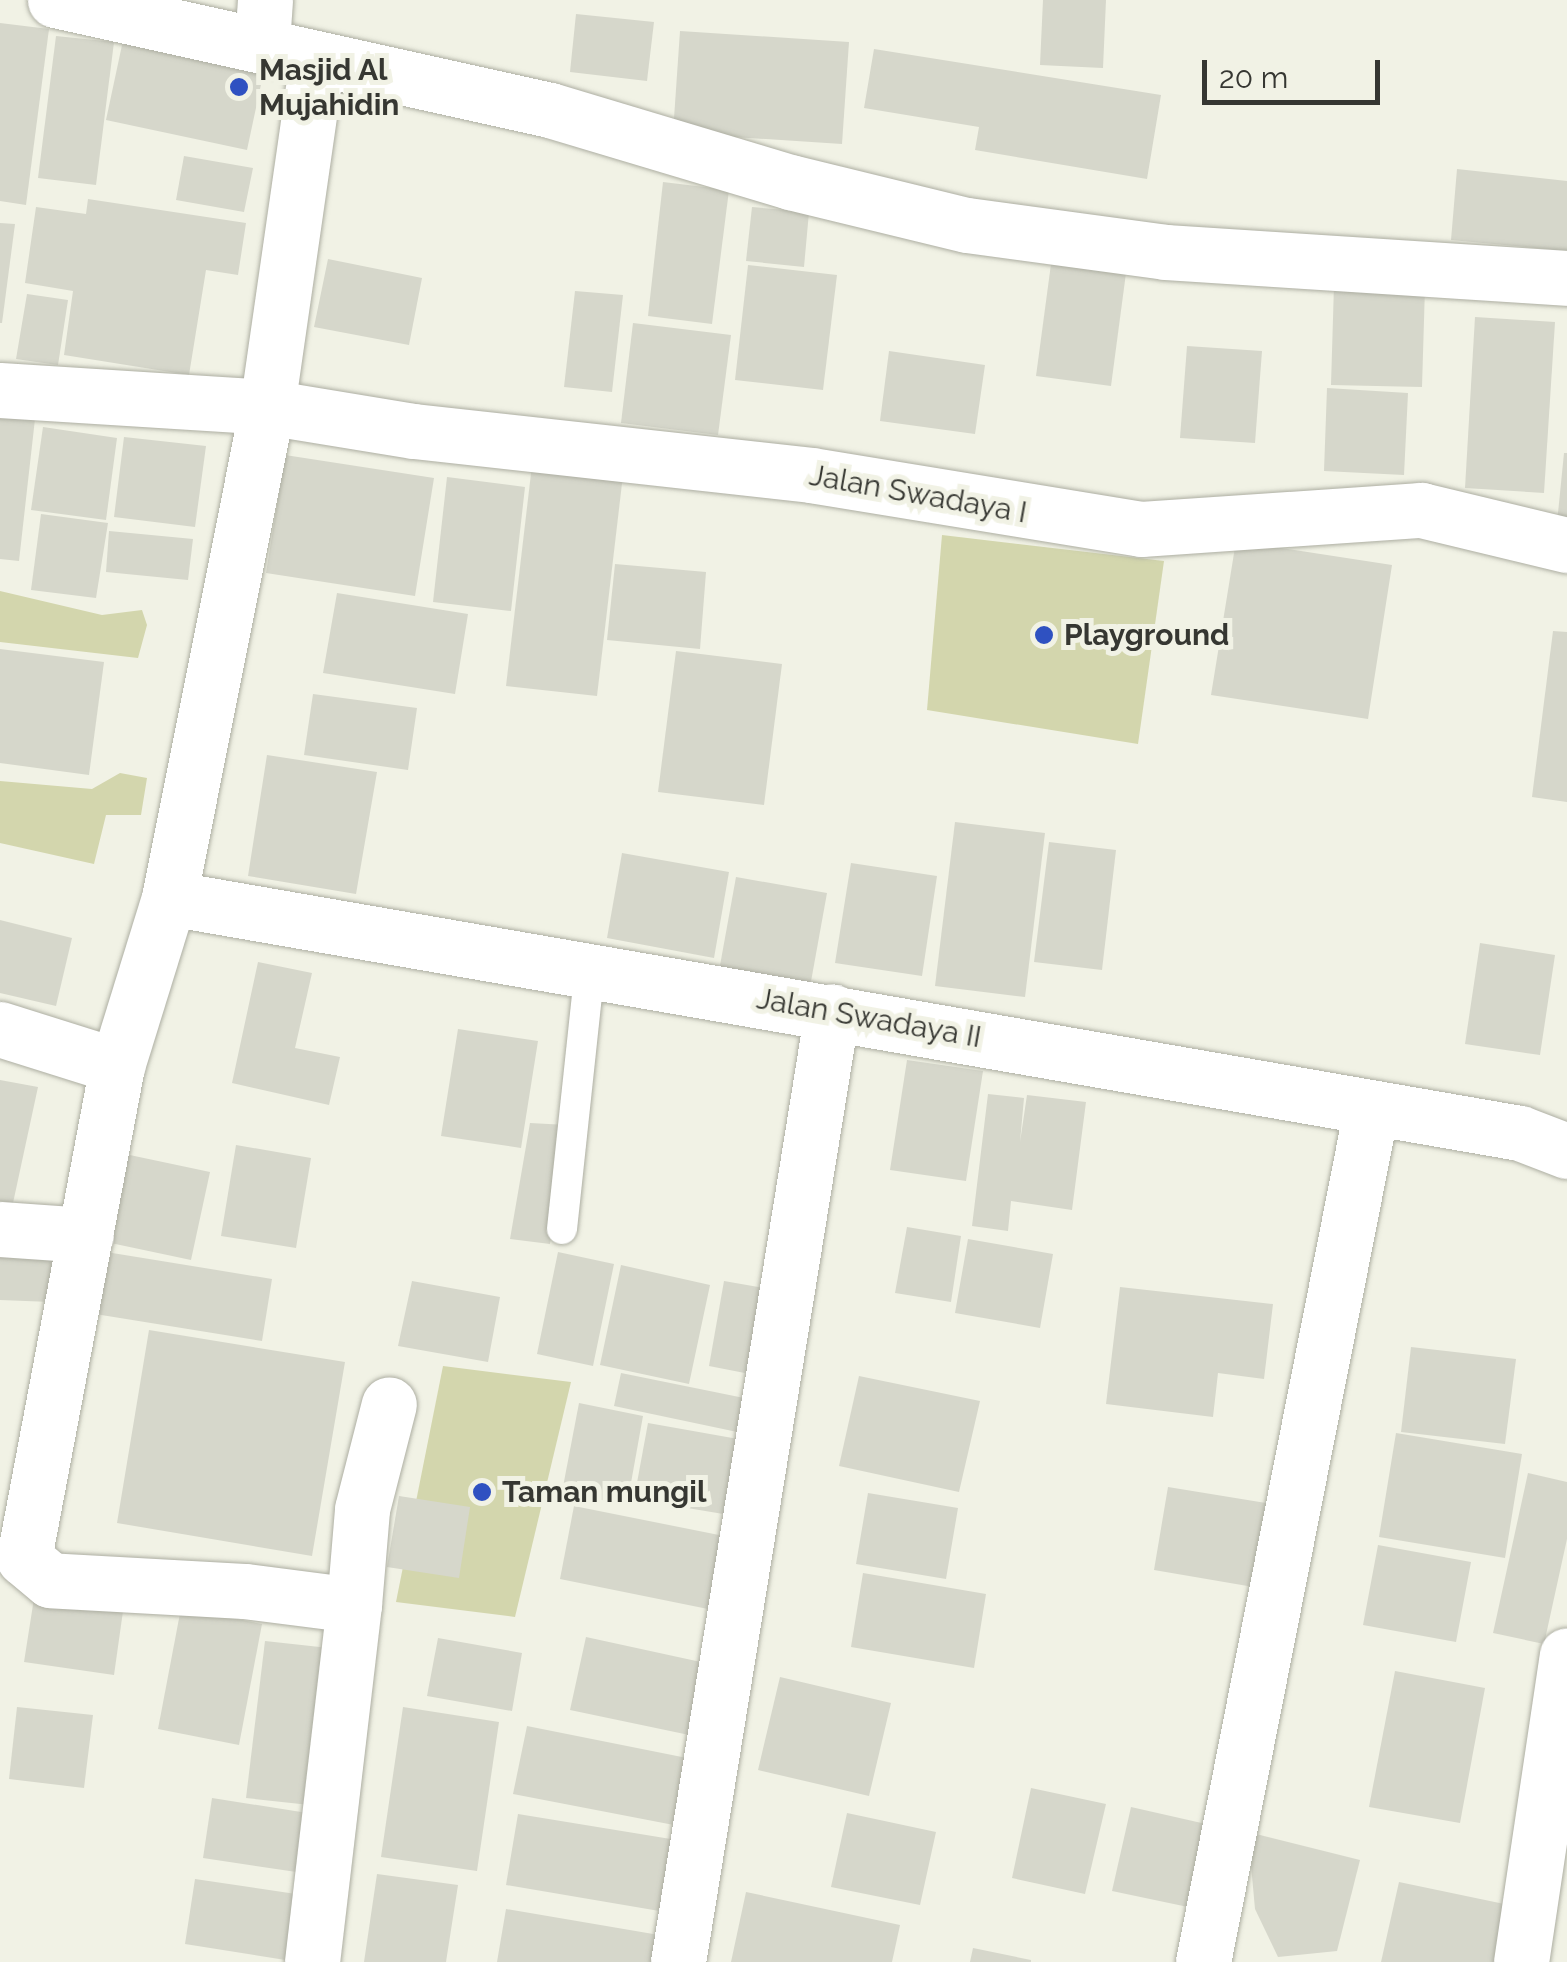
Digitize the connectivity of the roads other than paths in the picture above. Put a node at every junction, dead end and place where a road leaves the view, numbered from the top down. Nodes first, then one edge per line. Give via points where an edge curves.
1 (55, 0) edge
2 (264, 21) edge
3 (317, 61) junction
4 (1567, 278) edge
5 (0, 390) edge
6 (268, 407) junction
7 (1567, 545) edge
8 (168, 898) junction
9 (590, 969) junction
10 (832, 1011) junction
11 (0, 1029) edge
12 (117, 1066) junction
13 (1370, 1110) junction
14 (1567, 1151) edge
15 (0, 1229) edge
16 (562, 1229) dead end
17 (86, 1235) junction
18 (389, 1404) dead end
19 (354, 1605) junction
20 (1567, 1655) edge
21 (312, 1962) edge
22 (678, 1962) edge
23 (1203, 1962) edge
24 (1521, 1962) edge

1 - 2 street
2 - 3 street
3 - 4 street via 550,110 790,182 967,225 1166,252
3 - 6 street
5 - 6 street, Jalan Swadaya I
6 - 7 street, Jalan Swadaya I via 414,431 811,475 1142,529 1421,510
6 - 8 street
8 - 9 street, Jalan Swadaya II
8 - 12 street
9 - 10 street, Jalan Swadaya II
9 - 16 lane
10 - 13 street, Jalan Swadaya II
10 - 22 street
11 - 12 street
12 - 17 street
13 - 14 street, Jalan Swadaya II via 1520,1133
13 - 23 street
15 - 17 street
17 - 19 street via 24,1558 50,1580
18 - 19 street via 362,1509
19 - 21 street
20 - 24 street

